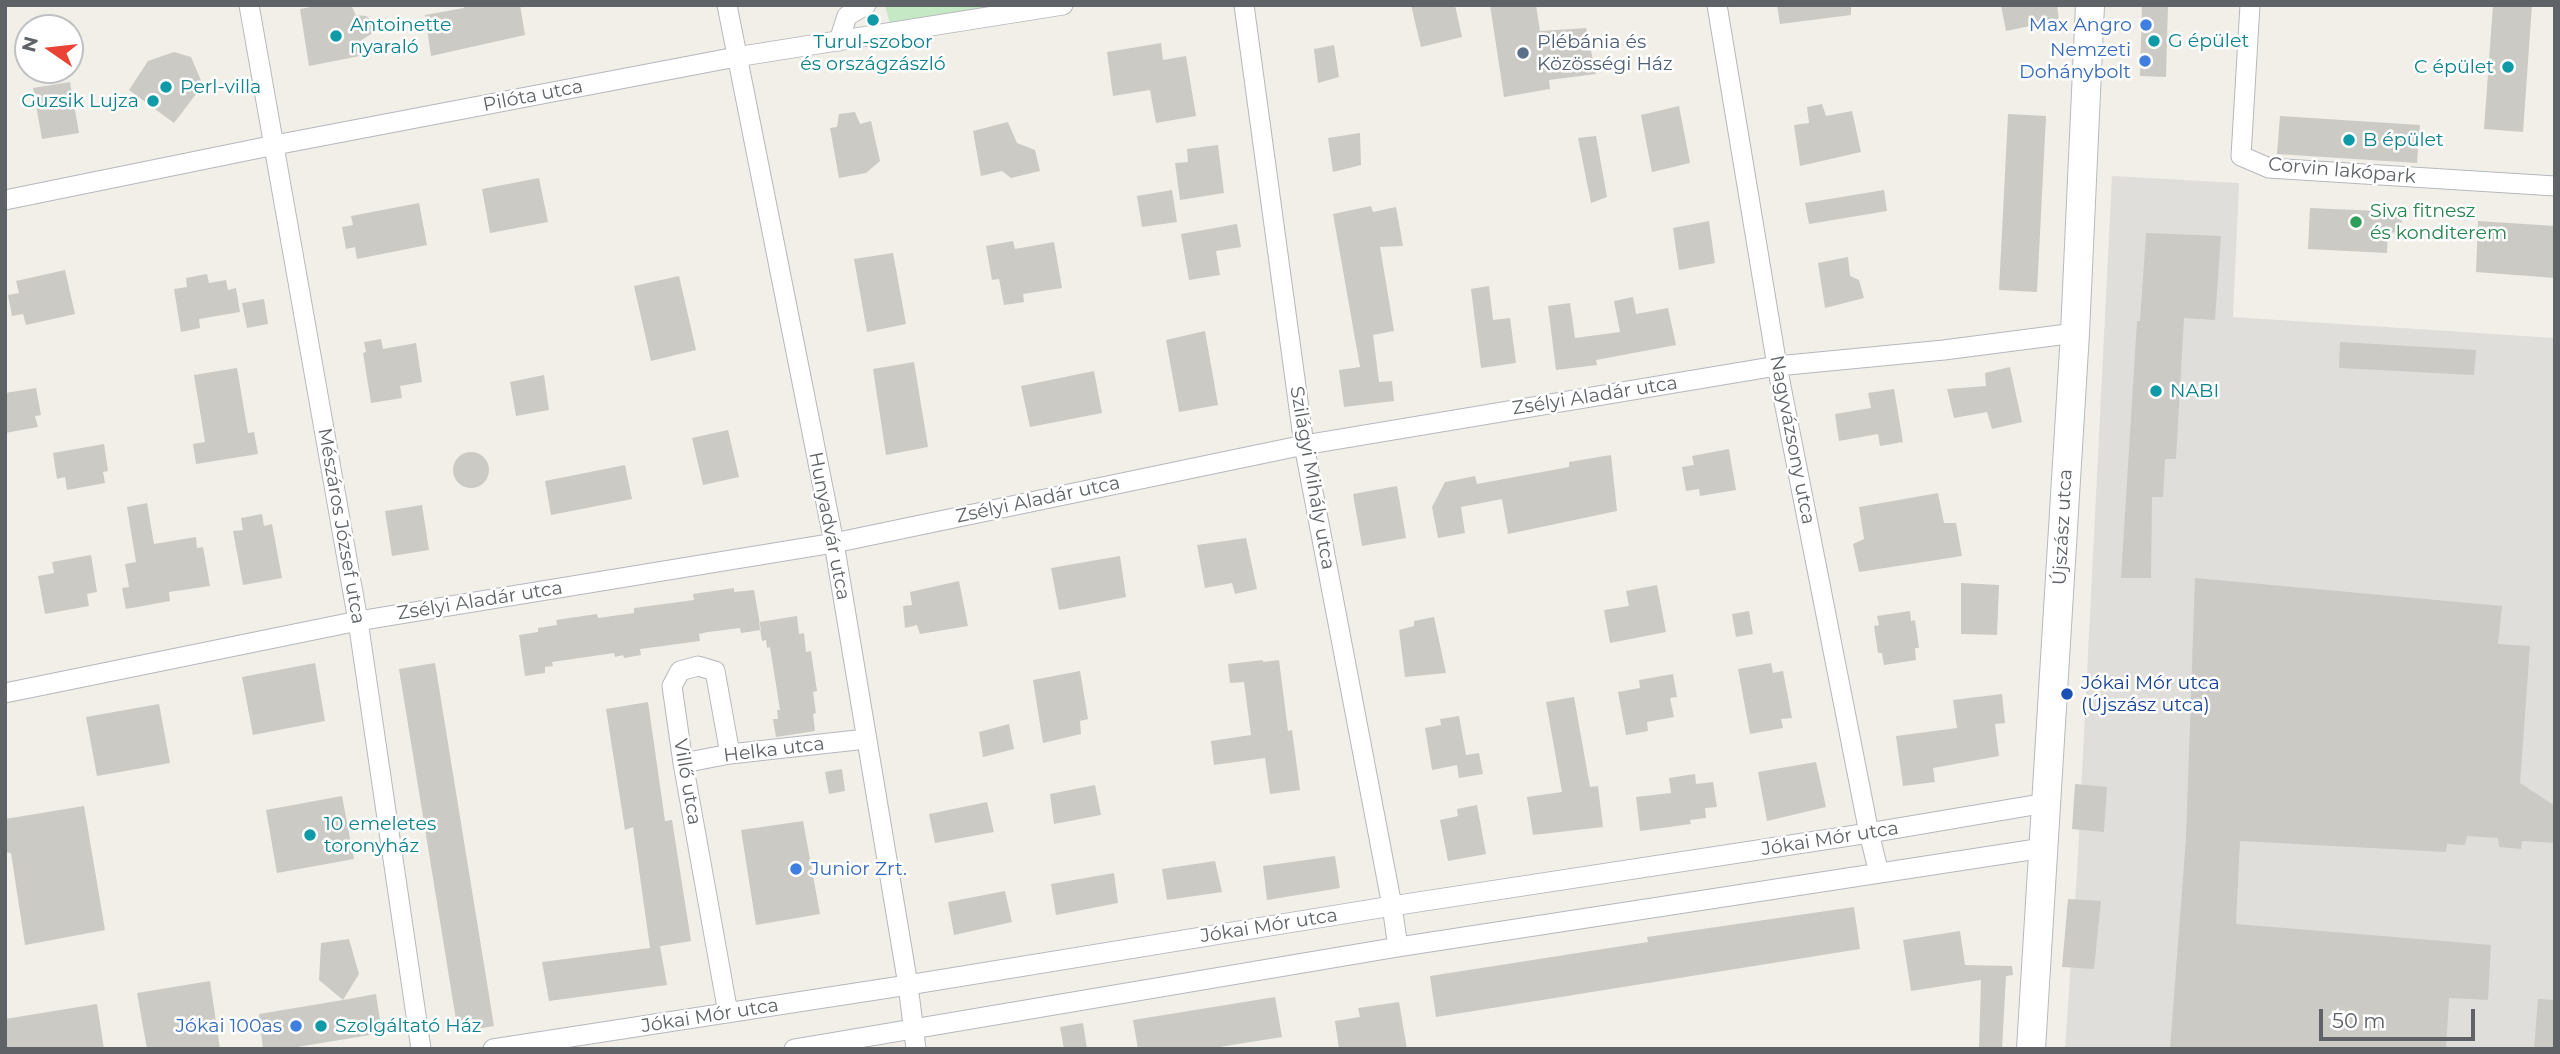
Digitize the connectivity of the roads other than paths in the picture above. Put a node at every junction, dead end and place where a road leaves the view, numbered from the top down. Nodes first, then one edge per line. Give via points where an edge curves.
1 (249, 5) edge
2 (727, 5) edge
3 (866, 5) edge
4 (1063, 5) edge
5 (1244, 5) edge
6 (1717, 5) edge
7 (2090, 5) edge
8 (2250, 5) edge
9 (839, 41) junction
10 (736, 57) junction
11 (275, 145) junction
12 (2555, 186) edge
13 (5, 201) edge
14 (2075, 333) junction
15 (1777, 366) junction
16 (1304, 445) junction
17 (834, 543) junction
18 (358, 621) junction
19 (5, 693) edge
20 (866, 739) junction
21 (730, 754) junction
22 (683, 763) junction
23 (2046, 803) junction
24 (1869, 833) junction
25 (2043, 848) junction
26 (1880, 873) junction
27 (1392, 906) junction
28 (1398, 947) junction
29 (908, 985) junction
30 (728, 1013) junction
31 (915, 1040) edge
32 (421, 1049) edge
33 (492, 1049) edge
34 (794, 1049) edge
35 (2031, 1049) edge

1 - 11 street, Mészáros József utca
2 - 10 street, Hunyadvár utca
3 - 9 street via 847,16
4 - 9 street, Pilóta utca
5 - 16 street, Szilágyi Mihály utca
6 - 15 street, Nagyvázsony utca
7 - 14 street, Újszász utca
8 - 12 street, Corvin lakópark via 2241,156 2269,168
9 - 10 street, Pilóta utca
10 - 11 street, Pilóta utca
10 - 17 street, Hunyadvár utca
11 - 13 street, Pilóta utca
11 - 18 street, Mészáros József utca
14 - 15 street, Zsélyi Aladár utca
14 - 23 street, Újszász utca
15 - 16 street, Zsélyi Aladár utca
15 - 24 street, Nagyvázsony utca
16 - 17 street, Zsélyi Aladár utca
16 - 27 street, Szilágyi Mihály utca
17 - 18 street, Zsélyi Aladár utca
17 - 20 street, Hunyadvár utca
18 - 19 street, Zsélyi Aladár utca
18 - 32 street, Mészáros József utca
20 - 21 street, Helka utca
20 - 29 street, Hunyadvár utca
21 - 22 street, Helka utca
21 - 22 street, Villő utca via 715,671 698,666 680,671 672,686
22 - 30 street, Villő utca
23 - 24 street, Jókai Mór utca
23 - 25 street, Újszász utca
24 - 26 street, Nagyvázsony utca
24 - 27 street, Jókai Mór utca
25 - 26 street
25 - 35 street, Újszász utca
26 - 28 street
27 - 28 street, Szilágyi Mihály utca
27 - 29 street, Jókai Mór utca
28 - 31 street
29 - 30 street, Jókai Mór utca
29 - 31 street, Hunyadvár utca
30 - 33 street, Jókai Mór utca
31 - 34 street

